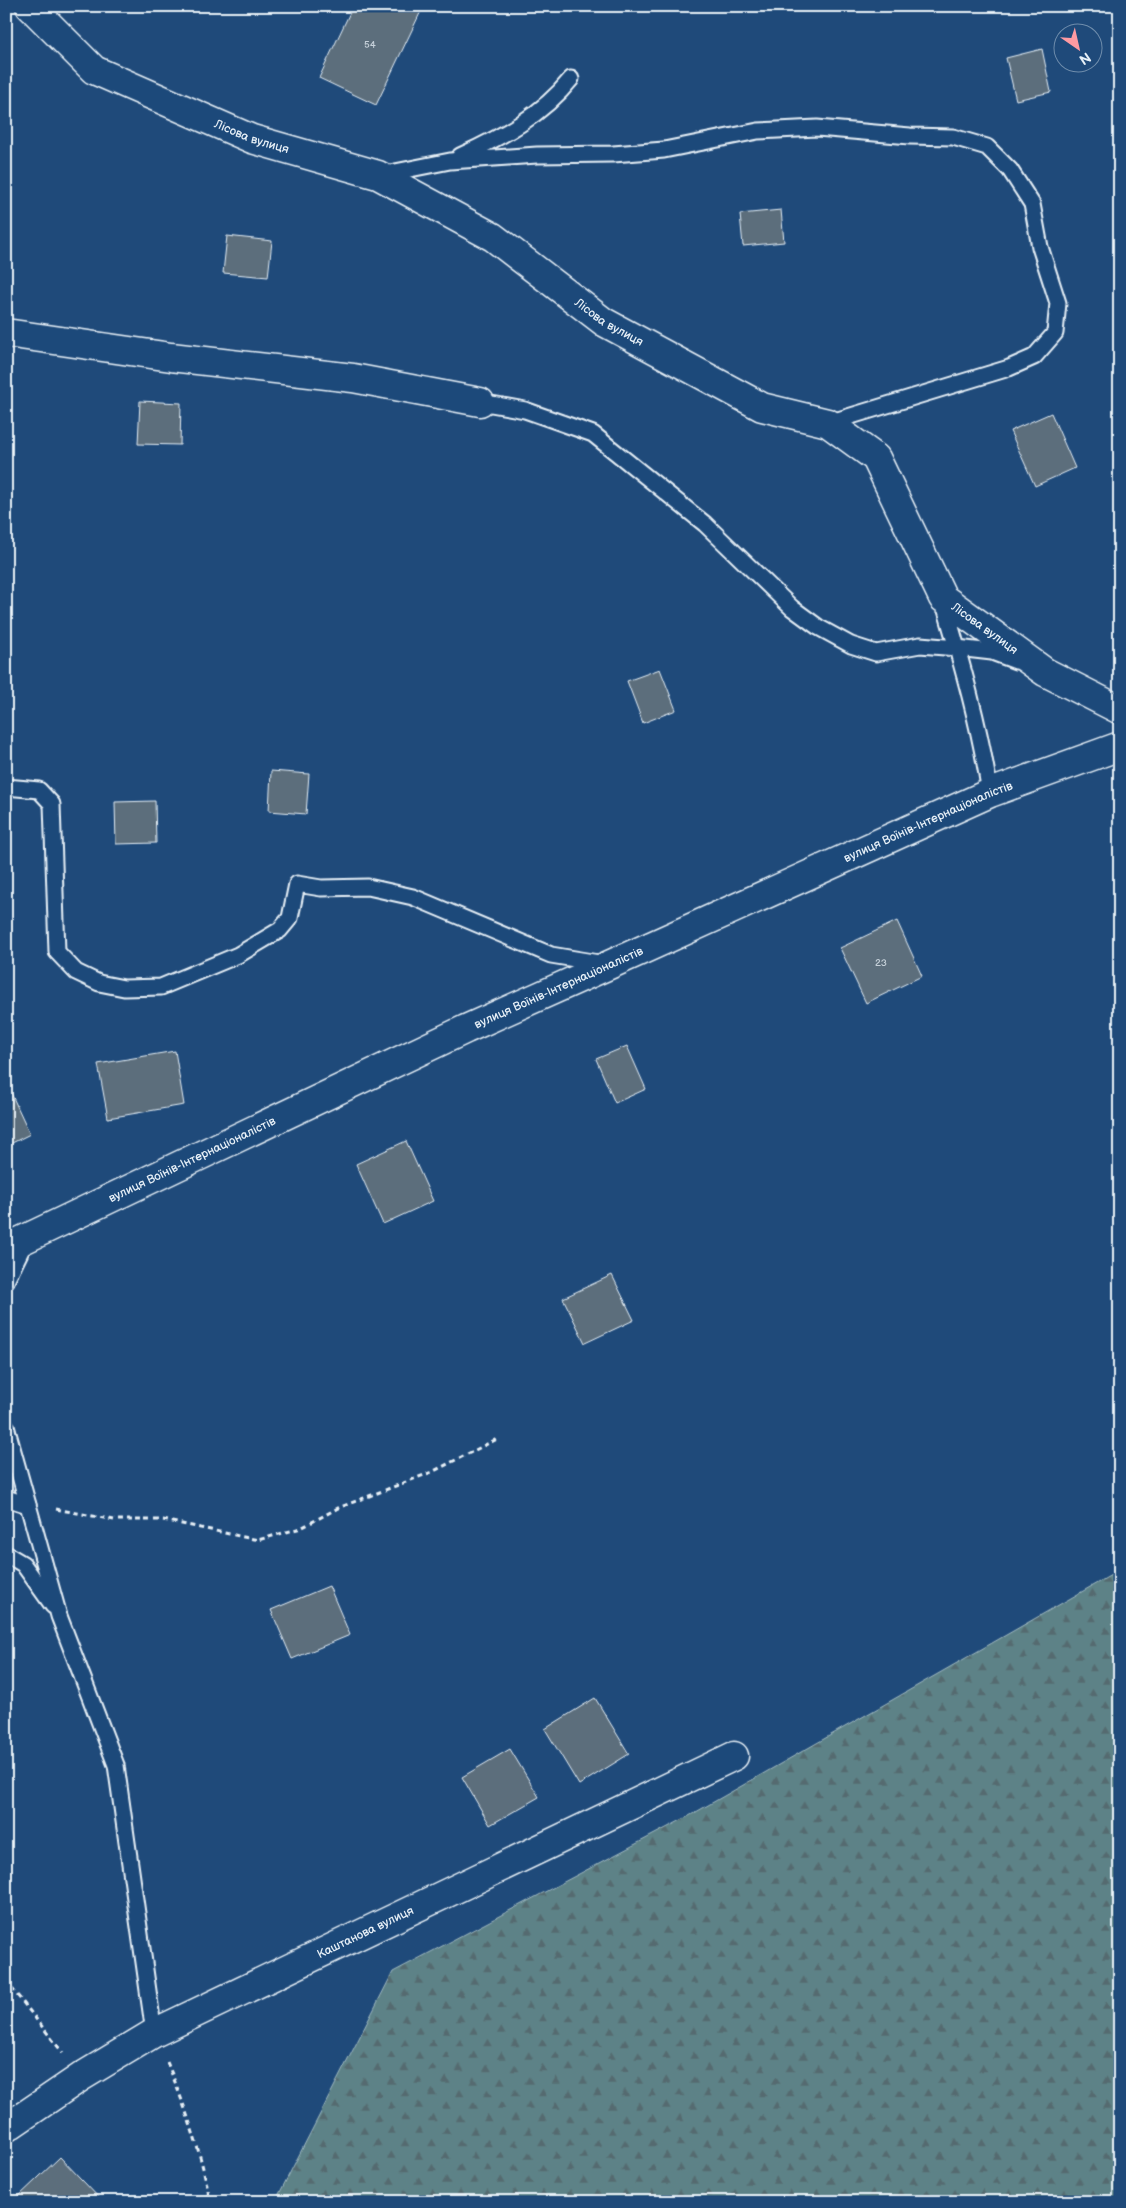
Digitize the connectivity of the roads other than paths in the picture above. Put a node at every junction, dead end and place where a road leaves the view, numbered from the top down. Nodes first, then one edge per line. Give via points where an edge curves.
1 (30, 6) edge
2 (571, 79) dead end
3 (450, 161) junction
4 (378, 175) junction
5 (6, 333) edge
6 (480, 402) joint
7 (828, 423) junction
8 (943, 598) junction
9 (957, 648) junction
10 (1046, 672) junction
11 (1120, 710) edge
12 (1120, 746) edge
13 (6, 787) edge
14 (990, 793) junction
15 (609, 965) junction
16 (16, 1243) edge
17 (6, 1281) edge
18 (6, 1426) edge
19 (6, 1498) edge
20 (28, 1505) junction
21 (6, 1554) edge
22 (59, 1616) junction
23 (734, 1756) dead end
24 (154, 2033) junction
25 (6, 2128) edge

1 - 4 street, Лісова вулиця via 94,70 252,139
2 - 3 lane via 556,98 527,120 493,141
3 - 4 lane
3 - 7 lane via 664,150 758,131 817,128 953,137 987,147 1010,170 1032,204 1040,247 1058,303 1055,333 1034,357 1009,368
4 - 7 street, Лісова вулиця via 493,237 604,322 762,407
5 - 6 street via 171,357 353,378
6 - 9 lane via 526,410 593,434 705,524 792,608 851,645 876,653 920,646
7 - 8 street, Лісова вулиця via 876,458
8 - 9 lane
8 - 10 street, Лісова вулиця
9 - 10 lane via 992,652
9 - 14 lane via 981,740
10 - 11 street, Лісова вулиця
12 - 14 street, вулиця Воїнів-Інтернаціоналістів
13 - 15 lane via 39,790 52,804 58,952 76,972 99,983 124,988 161,987 238,955 280,930 290,918 297,884 321,888 368,887 413,896 552,955
14 - 15 street, вулиця Воїнів-Інтернаціоналістів
15 - 16 street, вулиця Воїнів-Інтернаціоналістів via 466,1029
16 - 17 lane
18 - 20 lane
19 - 20 lane
20 - 22 lane
21 - 22 lane via 23,1564
22 - 24 lane via 116,1765
23 - 24 street, Каштанова вулиця
24 - 25 street, Каштанова вулиця

